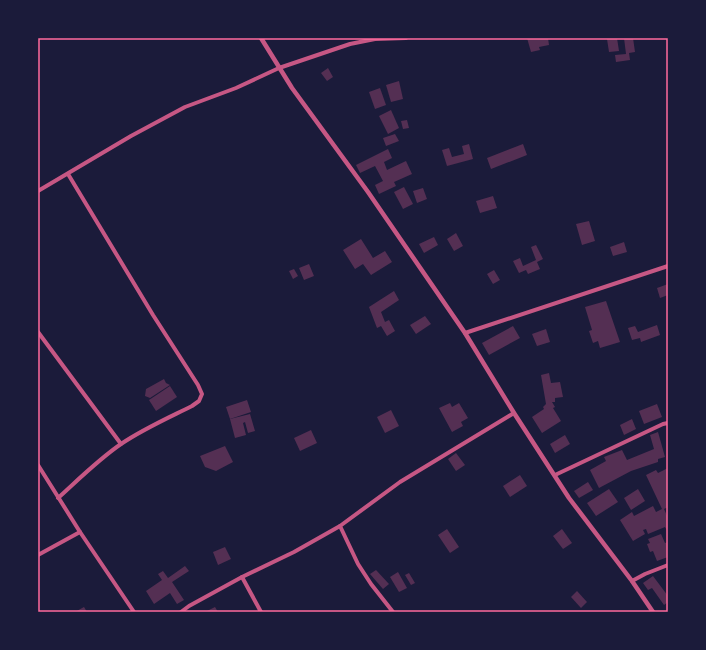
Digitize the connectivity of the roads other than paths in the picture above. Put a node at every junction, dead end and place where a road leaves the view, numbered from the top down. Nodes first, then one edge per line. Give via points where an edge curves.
1 (261, 38) edge
2 (406, 38) edge
3 (279, 68) junction
4 (68, 174) junction
5 (38, 191) edge
6 (668, 266) edge
7 (38, 332) edge
8 (466, 333) junction
9 (514, 412) junction
10 (668, 423) edge
11 (121, 444) junction
12 (38, 465) edge
13 (554, 475) junction
14 (58, 498) junction
15 (340, 526) junction
16 (80, 532) junction
17 (38, 555) edge
18 (668, 565) edge
19 (242, 577) junction
20 (632, 582) junction
21 (134, 612) edge
22 (181, 612) edge
23 (261, 612) edge
24 (393, 612) edge
25 (652, 612) edge

1 - 3 street
2 - 3 street via 375,39 350,44
3 - 4 street via 186,107 130,136
3 - 8 street
4 - 5 street
4 - 11 street via 202,394 199,401 192,406
6 - 8 street
7 - 11 street
8 - 9 street
9 - 13 street
9 - 15 street via 400,482
10 - 13 street
11 - 14 street
12 - 14 street
13 - 20 street
14 - 16 street
15 - 19 street
15 - 24 street via 358,564
16 - 17 street
16 - 21 street
18 - 20 street
19 - 22 street
19 - 23 street
20 - 25 street

